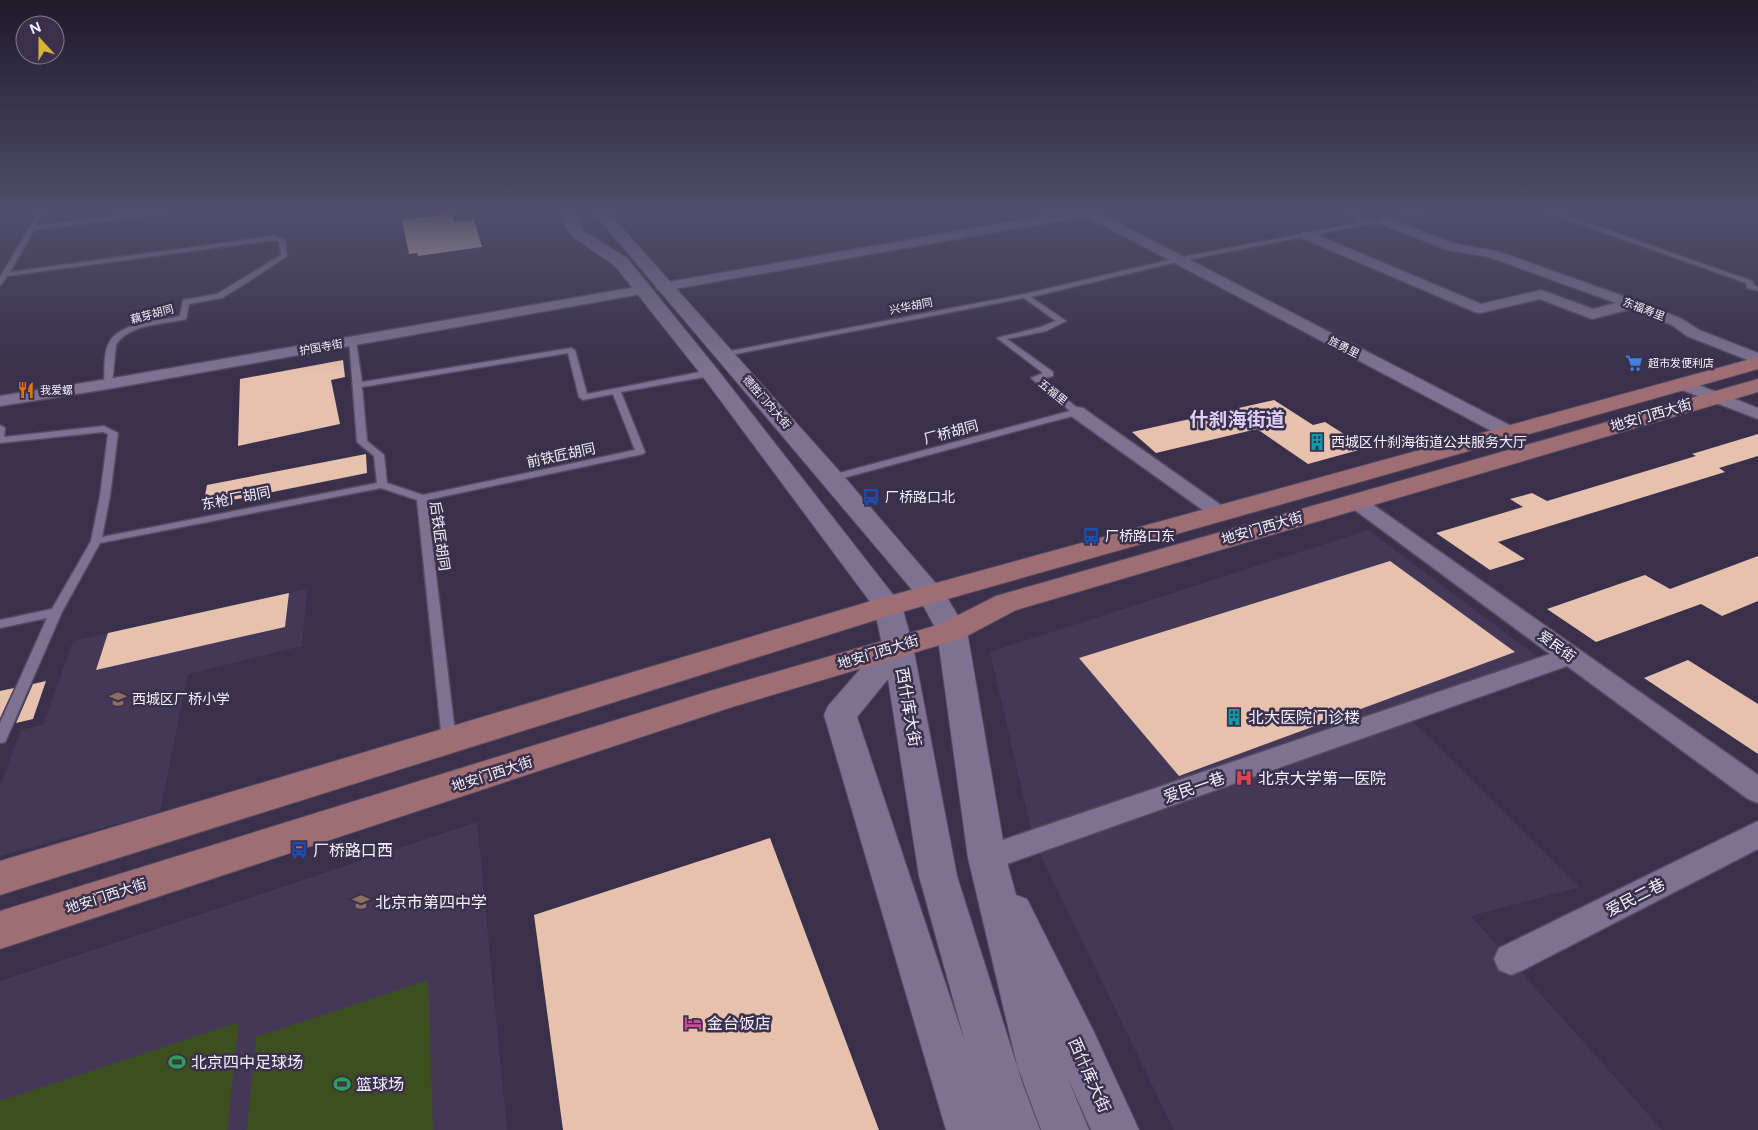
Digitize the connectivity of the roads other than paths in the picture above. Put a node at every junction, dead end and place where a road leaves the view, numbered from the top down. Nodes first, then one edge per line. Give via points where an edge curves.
1 (12, 265) edge
2 (76, 265) edge
3 (271, 265) edge
4 (633, 265) edge
5 (788, 265) edge
6 (1157, 265) edge
7 (1186, 265) edge
8 (1376, 265) edge
9 (1522, 265) edge
10 (1700, 265) edge
11 (7, 274) junction
12 (0, 283) edge
13 (652, 288) junction
14 (1758, 289) edge
15 (1025, 296) junction
16 (1632, 304) junction
17 (682, 308) junction
18 (660, 312) junction
19 (352, 341) junction
20 (725, 354) junction
21 (1758, 359) edge
22 (1758, 363) edge
23 (710, 373) junction
24 (108, 384) junction
25 (1683, 384) junction
26 (358, 385) junction
27 (1758, 385) edge
28 (616, 391) junction
29 (1718, 397) junction
30 (0, 401) edge
31 (1077, 412) junction
32 (1758, 414) edge
33 (0, 428) edge
34 (1510, 433) junction
35 (0, 438) edge
36 (832, 478) junction
37 (382, 485) junction
38 (422, 498) junction
39 (1355, 501) junction
40 (1221, 514) junction
41 (96, 541) junction
42 (931, 594) junction
43 (888, 606) junction
44 (56, 612) junction
45 (0, 624) edge
46 (952, 631) junction
47 (898, 646) junction
48 (1570, 656) junction
49 (0, 738) edge
50 (450, 741) junction
51 (1758, 791) edge
52 (1758, 834) edge
53 (988, 858) junction
54 (0, 878) edge
55 (0, 930) edge
56 (1511, 959) dead end
57 (970, 1130) edge
58 (1016, 1130) edge
59 (1065, 1130) edge
60 (1115, 1130) edge

1 - 11 lane
2 - 11 lane, 藕芽胡同
3 - 24 lane, 藕芽胡同 via 219,296 186,302 183,317 121,334 112,343
4 - 13 main road, 德胜门内大街
5 - 13 street, 护国寺街
6 - 15 lane, 兴华胡同
7 - 34 street, 旌勇里
8 - 16 street via 1480,309 1541,294 1592,314
9 - 16 street, 东福寿里
10 - 14 lane via 1750,282 1750,286
11 - 12 lane
13 - 17 main road, 德胜门内大街
13 - 18 main road, 德胜门内大街
13 - 19 street, 护国寺街
15 - 20 lane, 兴华胡同
15 - 31 lane, 五福里 via 1062,321 1043,329 1001,338 1050,374 1035,378
16 - 21 street, 东福寿里
17 - 18 main road
17 - 20 main road, 德胜门内大街
18 - 23 main road, 德胜门内大街
19 - 24 street, 护国寺街
19 - 26 lane
20 - 36 main road, 德胜门内大街
22 - 25 main road, 地安门西大街
23 - 28 lane
23 - 43 main road, 德胜门内大街
24 - 30 street, 护国寺街
25 - 29 street
25 - 34 main road, 地安门西大街
26 - 28 lane via 571,350 584,397
26 - 37 lane via 362,442 379,455
27 - 29 main road, 地安门西大街
28 - 38 lane, 前铁匠胡同 via 640,452
29 - 32 street
29 - 39 main road, 地安门西大街
31 - 36 lane, 厂桥胡同
31 - 40 street, 五福里
33 - 35 lane
34 - 40 main road, 地安门西大街
35 - 41 lane via 104,429 113,433
36 - 42 main road, 德胜门内大街
37 - 38 lane, 后铁匠胡同
37 - 41 lane, 东枪厂胡同
38 - 50 lane, 后铁匠胡同
39 - 46 main road, 地安门西大街 via 1006,602
39 - 48 street, 爱民街
40 - 42 main road, 地安门西大街
41 - 44 lane
42 - 43 main road, 地安门西大街
42 - 46 main road, 德胜门内大街
43 - 47 main road
43 - 50 main road, 地安门西大街
44 - 45 lane
44 - 49 lane
46 - 47 main road, 地安门西大街
46 - 53 main road, 西什库大街
47 - 55 main road, 地安门西大街 via 712,702
47 - 57 main road, 西什库大街 via 840,715
47 - 58 main road, 西什库大街 via 938,876
48 - 51 street, 爱民街
48 - 53 street, 爱民一巷
50 - 54 main road, 地安门西大街
52 - 56 street, 爱民二巷
53 - 59 main road, 西什库大街 via 1040,1066
53 - 60 main road, 西什库大街

